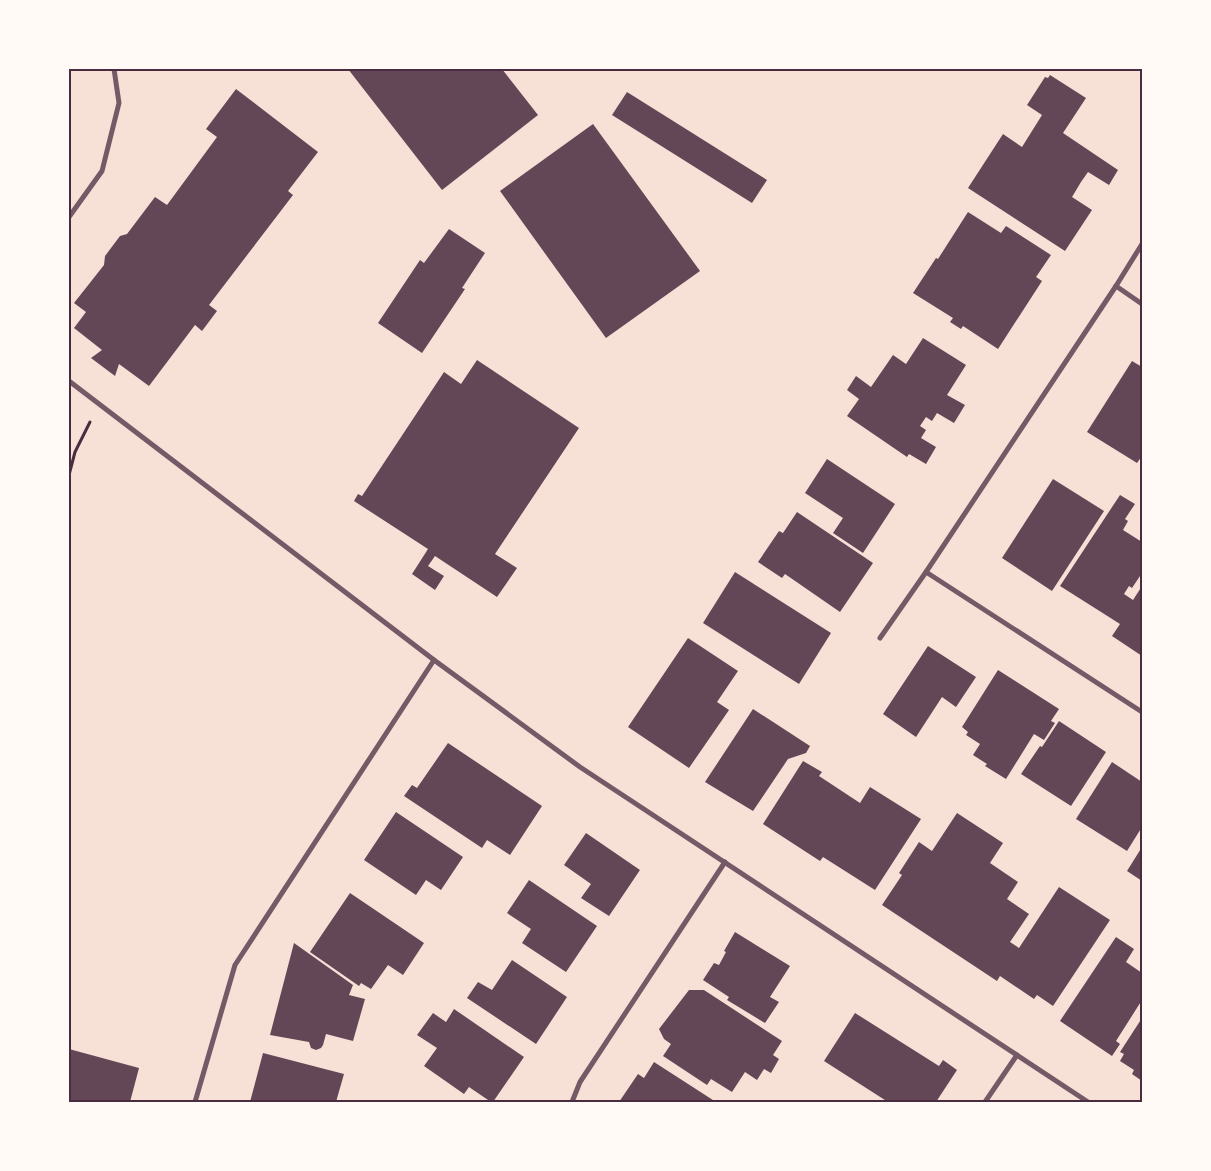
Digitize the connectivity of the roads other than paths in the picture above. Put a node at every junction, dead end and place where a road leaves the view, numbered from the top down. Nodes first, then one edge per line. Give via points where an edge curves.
1 (114, 69) edge
2 (69, 217) edge
3 (1142, 244) edge
4 (1116, 286) junction
5 (1142, 304) edge
6 (69, 381) edge
7 (926, 572) junction
8 (880, 638) dead end
9 (434, 660) junction
10 (1142, 712) edge
11 (725, 862) junction
12 (1016, 1055) junction
13 (195, 1102) edge
14 (572, 1102) edge
15 (986, 1102) edge
16 (1088, 1102) edge

1 - 2 street via 119,103 102,171
3 - 4 street
4 - 5 street
4 - 7 street
6 - 9 street
7 - 8 street
7 - 10 street
9 - 11 street via 580,767
9 - 13 street via 236,965
11 - 12 street
11 - 14 street via 580,1082
12 - 15 street
12 - 16 street

